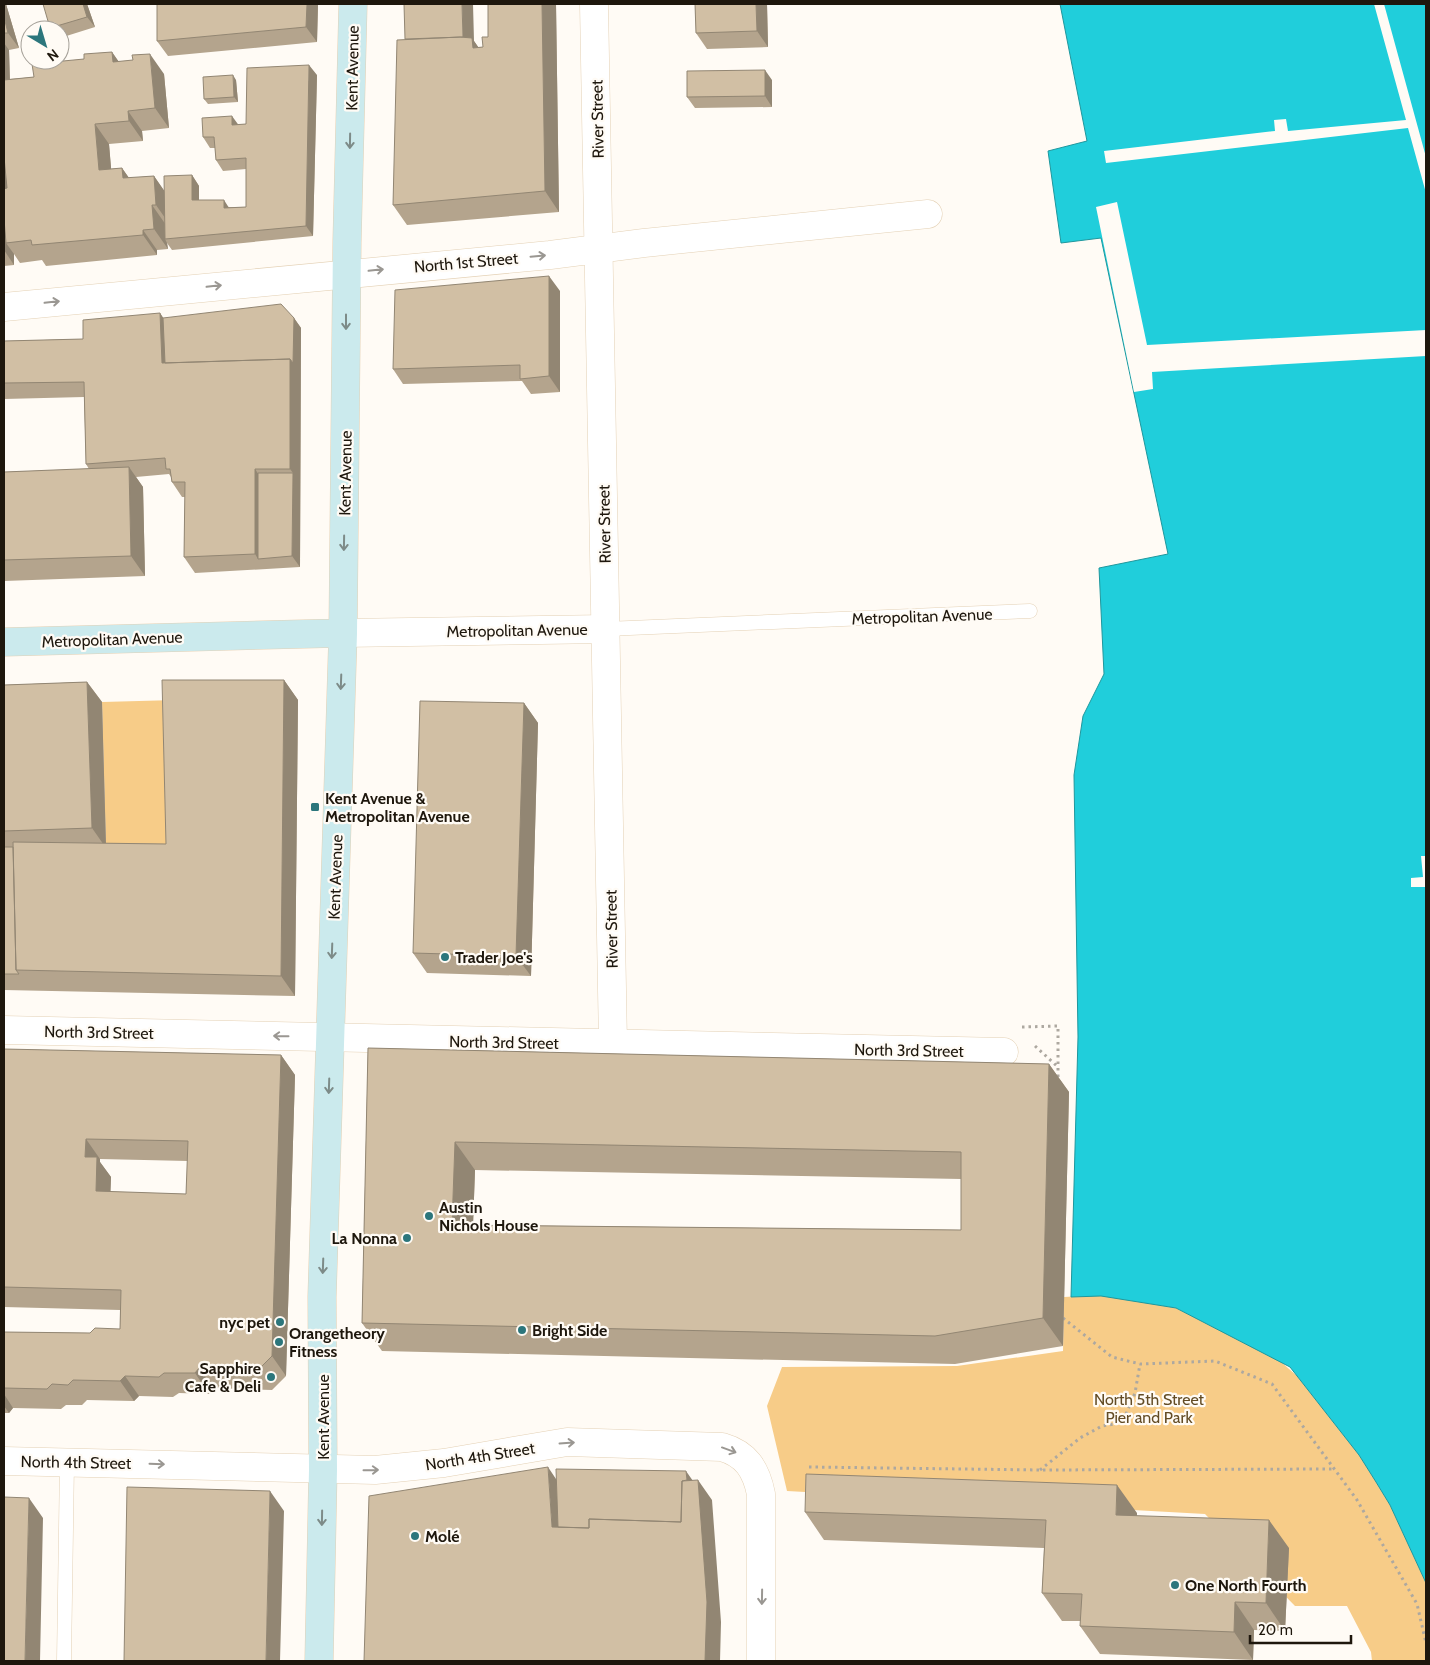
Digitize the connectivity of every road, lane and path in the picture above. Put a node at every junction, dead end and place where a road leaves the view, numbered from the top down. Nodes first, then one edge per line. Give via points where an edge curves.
1 (353, 4) edge
2 (594, 4) edge
3 (928, 214) dead end
4 (599, 249) junction
5 (347, 273) junction
6 (4, 307) edge
7 (1030, 611) dead end
8 (606, 629) junction
9 (343, 633) junction
10 (4, 642) edge
11 (1020, 1027) dead end
12 (4, 1030) edge
13 (330, 1038) junction
14 (613, 1044) junction
15 (1004, 1052) dead end
16 (1058, 1083) dead end
17 (1064, 1318) dead end
18 (1140, 1364) junction
19 (4, 1461) edge
20 (68, 1462) junction
21 (809, 1467) dead end
22 (1334, 1469) junction
23 (323, 1470) junction
24 (1040, 1470) junction
25 (1426, 1642) edge
26 (64, 1661) edge
27 (319, 1661) edge
28 (760, 1661) edge

1 -> 5 main road, Kent Avenue
2 - 4 street, River Street
3 - 4 street, North 1st Street
5 -> 4 street, North 1st Street
4 - 8 street, River Street
6 -> 5 street, North 1st Street
5 -> 9 main road, Kent Avenue
7 - 8 lane, Metropolitan Avenue
8 - 9 street, Metropolitan Avenue
8 - 14 street, River Street
9 - 10 main road, Metropolitan Avenue
9 -> 13 main road, Kent Avenue
11 - 16 path via 1058,1026
13 -> 12 street, North 3rd Street
13 - 14 street, North 3rd Street via 568,1048
13 -> 23 main road, Kent Avenue via 322,1298
14 - 15 street, North 3rd Street
17 - 18 path via 1112,1357
18 - 22 path via 1215,1361 1272,1384
18 - 24 path via 1135,1393 1126,1414 1114,1424 1102,1426 1080,1438
19 - 20 street, North 4th Street
20 -> 23 street, North 4th Street
20 - 26 lane
21 - 24 path
22 - 24 path
22 - 25 path via 1357,1500 1417,1604
23 -> 27 main road, Kent Avenue
23 -> 28 street, North 4th Street via 375,1470 444,1463 567,1442 715,1446 732,1450 745,1457 753,1468 761,1494

